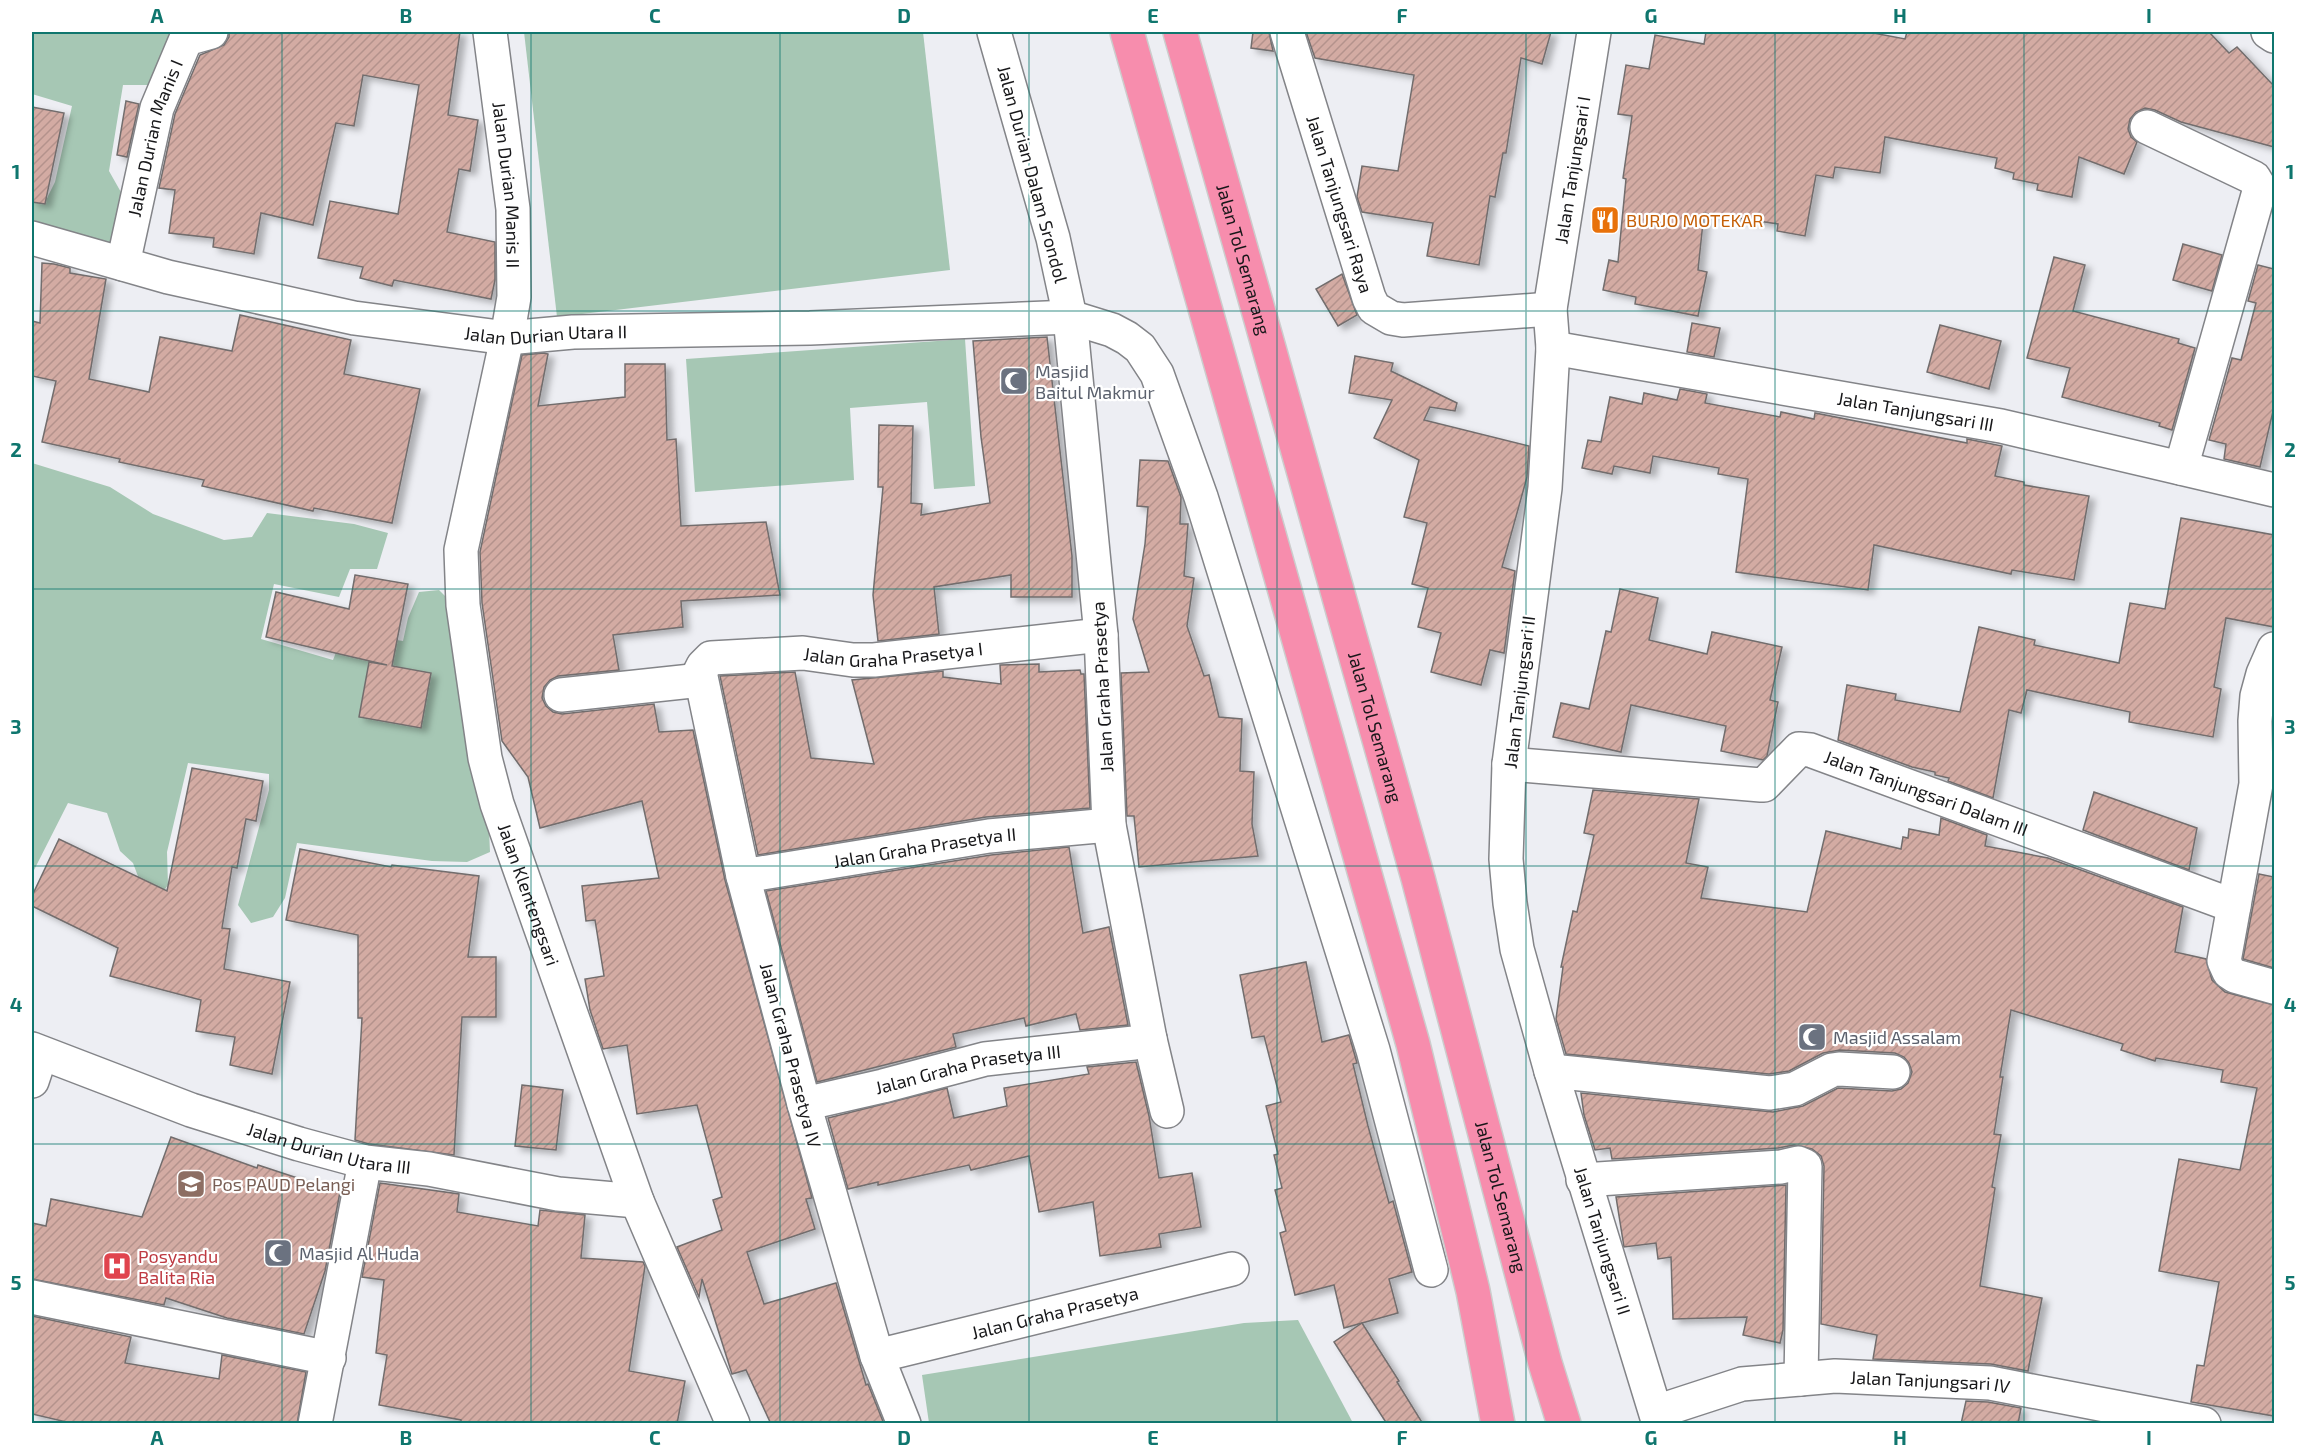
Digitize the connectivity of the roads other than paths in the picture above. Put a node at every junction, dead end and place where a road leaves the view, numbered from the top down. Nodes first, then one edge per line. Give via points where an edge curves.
1 (211, 32) edge
2 (490, 32) edge
3 (994, 32) edge
4 (1127, 32) edge
5 (1180, 32) edge
6 (1287, 32) edge
7 (1594, 32) edge
8 (2268, 32) edge
9 (2274, 36) edge
10 (2147, 127) dead end
11 (32, 238) edge
12 (123, 264) junction
13 (1550, 309) junction
14 (1070, 317) junction
15 (507, 338) junction
16 (1553, 348) junction
17 (2181, 468) junction
18 (2274, 490) edge
19 (1101, 635) junction
20 (2274, 649) edge
21 (701, 680) junction
22 (561, 695) dead end
23 (1509, 764) junction
24 (1109, 825) junction
25 (743, 876) junction
26 (2234, 906) junction
27 (2274, 987) edge
28 (1142, 1041) junction
29 (35, 1061) edge
30 (1551, 1071) junction
31 (1893, 1072) dead end
32 (804, 1104) junction
33 (1167, 1111) dead end
34 (365, 1162) junction
35 (1583, 1180) junction
36 (637, 1201) junction
37 (1232, 1269) dead end
38 (1431, 1270) dead end
39 (32, 1297) edge
40 (877, 1356) junction
41 (329, 1358) junction
42 (1801, 1379) junction
43 (1658, 1418) edge
44 (315, 1424) edge
45 (733, 1424) edge
46 (904, 1424) edge
47 (1498, 1424) edge
48 (1564, 1424) edge
49 (2204, 1424) edge

1 - 12 street, Jalan Durian Manis I via 186,39 161,96
2 - 15 street, Jalan Durian Manis II via 513,209 514,297
3 - 14 street, Jalan Durian Dalam Srondol via 1053,238
4 - 47 highway via 1413,1044 1471,1280
5 - 48 highway, Jalan Tol Semarang via 1418,878
6 - 13 street, Jalan Tanjungsari Raya via 1374,308 1402,320
7 - 13 street, Jalan Tanjungsari I
8 - 9 street
10 - 17 street via 2254,178 2260,188
11 - 12 street, Jalan Durian Utara II
12 - 15 street, Jalan Durian Utara II via 354,318
13 - 16 street, Jalan Tanjungsari II
14 - 15 street, Jalan Durian Utara II via 810,328 573,332
14 - 19 street, Jalan Graha Prasetya
14 - 38 street, Jalan Durian Utara II via 1127,338 1140,348 1157,374 1205,508 1369,1039
15 - 36 street, Jalan Klentengsari via 461,550 463,605 485,758 497,804
16 - 17 street, Jalan Tanjungsari III via 2001,426
16 - 23 street, Jalan Tanjungsari II via 1545,488
17 - 18 street, Jalan Tanjungsari III
19 - 21 street, Jalan Graha Prasetya I via 874,660 803,653 711,658 700,672
19 - 24 street, Jalan Graha Prasetya
20 - 26 street via 2257,696 2256,784
21 - 22 street
21 - 25 street, Jalan Graha Prasetya IV
23 - 26 street, Jalan Tanjungsari Dalam III via 1764,785 1799,749 1810,750
23 - 30 street, Jalan Tanjungsari II via 1506,859 1510,903 1517,949
24 - 25 street, Jalan Graha Prasetya II via 989,836
24 - 28 street, Jalan Graha Prasetya
25 - 32 street, Jalan Graha Prasetya IV
26 - 27 street via 2224,961 2229,972
28 - 32 street, Jalan Graha Prasetya III via 985,1059
28 - 33 street, Jalan Graha Prasetya
29 - 34 street, Jalan Durian Utara III
30 - 31 street via 1770,1093 1795,1089 1839,1069
30 - 35 street, Jalan Tanjungsari II
32 - 40 street, Jalan Graha Prasetya IV
34 - 36 street, Jalan Durian Utara III via 429,1169 558,1194
34 - 41 street
35 - 42 street via 1798,1163 1805,1166
35 - 43 street, Jalan Tanjungsari II
36 - 45 street, Jalan Klentengsari
37 - 40 street, Jalan Graha Prasetya
39 - 41 street
40 - 46 street, Jalan Graha Prasetya IV
41 - 44 street
42 - 43 street, Jalan Tanjungsari IV via 1742,1384
42 - 49 street, Jalan Tanjungsari IV via 1835,1376 1990,1383

